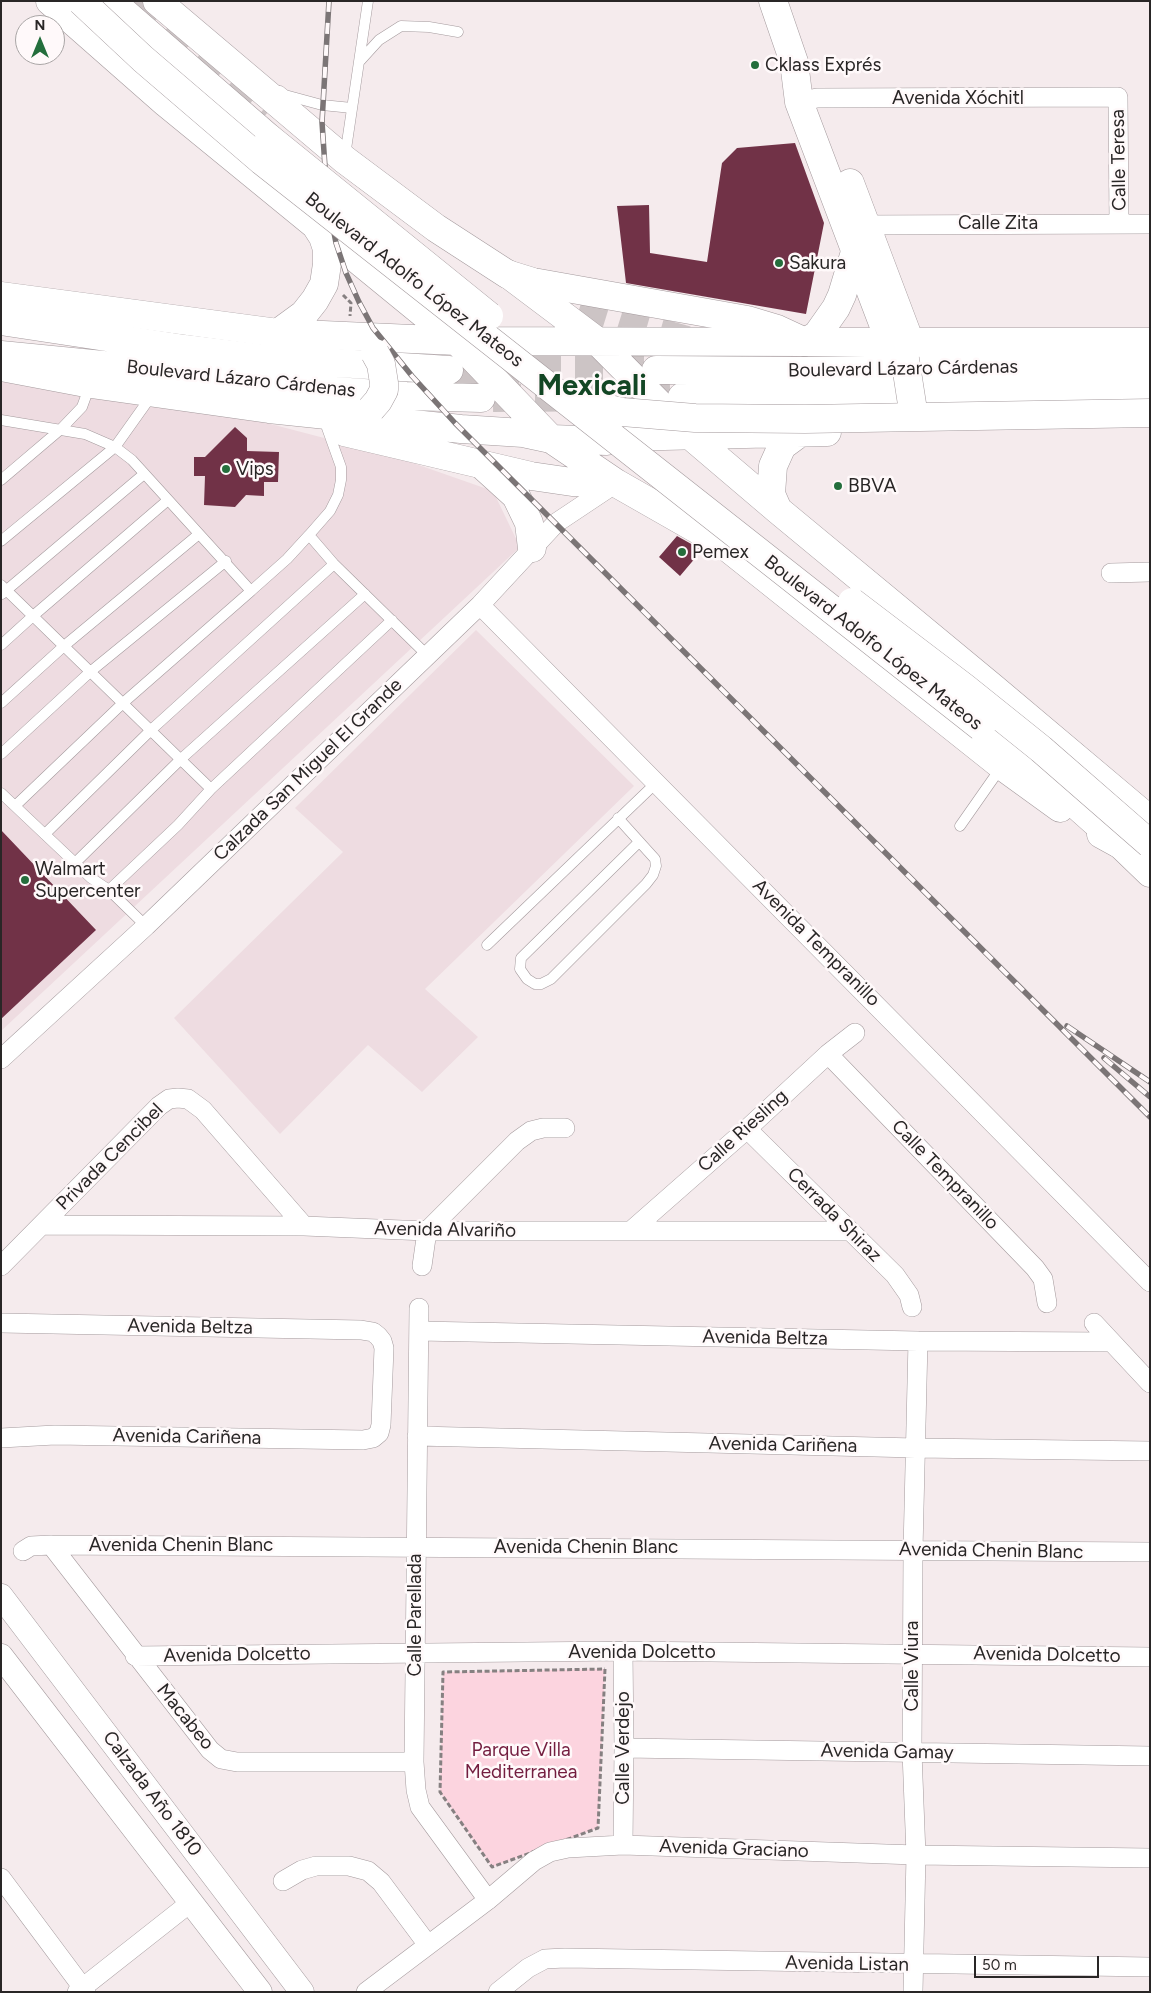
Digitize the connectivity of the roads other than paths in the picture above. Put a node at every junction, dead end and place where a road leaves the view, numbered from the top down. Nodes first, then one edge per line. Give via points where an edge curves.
1 (50, 1) edge
2 (80, 1) edge
3 (111, 1) edge
4 (157, 1) edge
5 (368, 1) edge
6 (773, 1) edge
7 (458, 32) dead end
8 (227, 60) junction
9 (358, 62) junction
10 (1118, 97) joint
11 (808, 100) junction
12 (352, 108) junction
13 (345, 160) junction
14 (313, 222) junction
15 (855, 224) junction
16 (1120, 224) junction
17 (1150, 224) edge
18 (855, 252) junction
19 (507, 274) junction
20 (1, 296) edge
21 (1, 321) edge
22 (278, 333) junction
23 (457, 341) junction
24 (531, 341) junction
25 (597, 341) junction
26 (360, 342) junction
27 (805, 342) junction
28 (1150, 342) edge
29 (902, 348) junction
30 (1, 355) edge
31 (743, 356) tunnel mouth
32 (1150, 366) edge
33 (1, 367) edge
34 (449, 370) tunnel mouth
35 (795, 371) junction
36 (644, 372) junction
37 (91, 384) junction
38 (1150, 392) edge
39 (153, 393) junction
40 (493, 395) junction
41 (682, 396) tunnel mouth
42 (567, 400) junction
43 (269, 409) junction
44 (1150, 413) edge
45 (363, 414) junction
46 (2, 421) edge
47 (915, 424) junction
48 (1150, 426) edge
49 (326, 428) junction
50 (61, 430) junction
51 (801, 432) junction
52 (691, 436) junction
53 (623, 438) junction
54 (551, 439) junction
55 (115, 447) junction
56 (482, 465) junction
57 (144, 474) junction
58 (1, 480) edge
59 (616, 483) junction
60 (168, 500) junction
61 (778, 510) junction
62 (199, 534) junction
63 (310, 534) junction
64 (1, 540) edge
65 (532, 548) junction
66 (226, 561) junction
67 (334, 564) junction
68 (1150, 572) edge
69 (1111, 573) dead end
70 (3, 590) edge
71 (251, 591) junction
72 (365, 594) junction
73 (480, 605) junction
74 (33, 616) junction
75 (392, 620) junction
76 (1, 645) edge
77 (64, 646) junction
78 (427, 655) junction
79 (90, 672) junction
80 (1, 703) edge
81 (123, 703) junction
82 (151, 730) junction
83 (1, 754) edge
84 (181, 759) junction
85 (1002, 766) junction
86 (657, 782) junction
87 (211, 789) junction
88 (1, 792) edge
89 (15, 806) junction
90 (618, 818) junction
91 (1150, 820) edge
92 (960, 826) dead end
93 (45, 834) junction
94 (639, 842) junction
95 (1150, 844) edge
96 (1121, 845) junction
97 (75, 863) junction
98 (1150, 873) edge
99 (109, 890) junction
100 (146, 926) junction
101 (487, 945) dead end
102 (855, 1033) dead end
103 (828, 1054) junction
104 (1, 1059) edge
105 (565, 1128) dead end
106 (747, 1129) junction
107 (42, 1225) junction
108 (304, 1226) junction
109 (632, 1230) junction
110 (427, 1231) junction
111 (849, 1231) junction
112 (1, 1266) edge
113 (422, 1266) dead end
114 (1150, 1282) edge
115 (1047, 1303) dead end
116 (912, 1307) dead end
117 (419, 1308) dead end
118 (1, 1323) edge
119 (1094, 1323) dead end
120 (419, 1331) junction
121 (918, 1341) junction
122 (1110, 1342) junction
123 (1150, 1383) edge
124 (417, 1436) junction
125 (1, 1438) edge
126 (373, 1438) joint
127 (916, 1448) junction
128 (1150, 1451) edge
129 (51, 1545) junction
130 (415, 1547) junction
131 (913, 1550) junction
132 (23, 1551) dead end
133 (1150, 1552) edge
134 (1, 1596) edge
135 (624, 1651) junction
136 (416, 1653) junction
137 (912, 1653) junction
138 (1, 1656) edge
139 (135, 1656) junction
140 (1150, 1657) edge
141 (624, 1748) junction
142 (912, 1752) junction
143 (1150, 1756) edge
144 (414, 1762) junction
145 (622, 1845) junction
146 (916, 1855) junction
147 (1150, 1858) edge
148 (1, 1878) edge
149 (282, 1881) dead end
150 (488, 1900) junction
151 (190, 1903) junction
152 (428, 1945) junction
153 (914, 1965) junction
154 (1150, 1967) edge
155 (82, 1990) edge
156 (260, 1992) edge
157 (302, 1992) edge
158 (366, 1992) edge
159 (498, 1992) edge
160 (913, 1992) edge

1 - 14 main road via 166,104
2 - 42 main road, Boulevard Adolfo López Mateos, bridge via 262,161
3 - 95 main road, Boulevard Adolfo López Mateos, bridge via 269,138 671,462 965,688
4 - 8 main road
5 - 9 lane
6 - 11 main road
7 - 9 lane via 401,26 379,40
8 - 12 lane via 251,71 285,95 322,105
8 - 13 main road
9 - 12 lane
10 - 11 street, Avenida Xóchitl
10 - 16 street, Calle Teresa
11 - 15 main road
12 - 13 lane
13 - 19 main road via 436,228
14 - 22 main road via 323,237 326,249 324,284 304,314
14 - 23 main road
15 - 16 street, Calle Zita
15 - 18 main road
15 - 29 main road
16 - 17 street, Calle Zita
18 - 27 main road via 836,308 817,335
18 - 29 main road
19 - 25 main road
19 - 27 main road via 533,282 747,320
20 - 22 main road
21 - 34 main road, Boulevard Lázaro Cárdenas via 258,358
22 - 26 main road
23 - 24 main road
23 - 26 main road
23 - 40 main road
24 - 25 main road
24 - 40 main road via 518,348 506,363
25 - 27 main road
25 - 36 main road
26 - 45 main road, bridge via 381,364 384,383 378,401
27 - 29 main road
28 - 29 main road
29 - 47 main road, bridge
30 - 40 main road, Boulevard Lázaro Cárdenas via 321,390 406,396
31 - 35 main road
32 - 35 main road, Boulevard Lázaro Cárdenas
33 - 37 main road
35 - 36 main road, Boulevard Lázaro Cárdenas
36 - 52 main road
36 - 53 main road via 640,417
37 - 39 main road
37 - 50 lane via 82,406
38 - 41 main road, Boulevard Lázaro Cárdenas
39 - 43 main road
39 - 55 lane
40 - 54 main road
42 - 44 main road, bridge via 622,412 695,418
42 - 96 main road, Boulevard Adolfo López Mateos, bridge via 981,728
43 - 45 main road
43 - 49 main road
45 - 54 main road
46 - 50 lane
47 - 48 main road
47 - 51 main road
49 - 56 main road
49 - 63 lane via 338,455 341,480 330,511
50 - 55 lane via 85,434
50 - 58 lane
51 - 52 main road
51 - 61 main road via 782,446 773,466 771,494
52 - 53 main road
52 - 61 main road
53 - 54 main road
54 - 59 main road
55 - 57 lane
55 - 64 lane
56 - 59 main road via 572,482
56 - 65 main road via 516,496 529,523
57 - 60 lane
57 - 70 lane
59 - 65 street, Calzada San Miguel El Grande via 556,524
59 - 85 main road via 723,544
60 - 62 lane
60 - 74 lane
61 - 91 main road
62 - 66 lane
62 - 77 lane
63 - 67 lane
63 - 71 lane
65 - 73 street, Calzada San Miguel El Grande
66 - 71 lane
66 - 79 lane
67 - 72 lane
67 - 82 lane
68 - 69 street
70 - 74 lane
71 - 81 lane
72 - 75 lane
72 - 84 lane
73 - 78 street, Calzada San Miguel El Grande
73 - 86 street, Avenida Tempranillo
74 - 76 lane
74 - 77 lane
75 - 78 lane
75 - 87 lane
77 - 79 lane
77 - 80 lane
78 - 100 street, Calzada San Miguel El Grande
79 - 81 lane
79 - 83 lane
81 - 82 lane
81 - 89 lane
82 - 84 lane
82 - 93 lane
84 - 87 lane
84 - 97 lane
85 - 92 lane
85 - 96 main road via 1070,815
86 - 90 lane
86 - 114 street, Avenida Tempranillo
87 - 99 lane
88 - 89 lane
89 - 93 lane
90 - 94 lane
90 - 101 lane
93 - 97 lane
94 - 94 lane via 521,958 520,969 527,979 534,984 546,983 646,884 653,875 655,859
96 - 98 main road, Boulevard Adolfo López Mateos
97 - 99 lane
99 - 100 lane
100 - 104 street, Calzada San Miguel El Grande
102 - 103 street, Calle Riesling
103 - 106 street, Calle Riesling
103 - 115 street, Calle Tempranillo via 1035,1268 1043,1278
105 - 110 street via 532,1131 518,1141
106 - 109 street, Calle Riesling
106 - 111 street, Cerrada Shiraz
107 - 108 street, Avenida Alvariño
107 - 108 street, Privada Cencibel via 159,1106 169,1099 178,1098 188,1099 203,1110
107 - 112 street, Privada Cencibel
108 - 110 street, Avenida Alvariño
109 - 110 street, Avenida Alvariño
109 - 111 street, Avenida Alvariño
110 - 113 street
111 - 116 street, Cerrada Shiraz via 895,1275 909,1295
117 - 120 street, Calle Parellada
118 - 126 street, Avenida Beltza via 373,1332 384,1348 381,1425
119 - 122 street
120 - 121 street, Avenida Beltza
120 - 124 street, Calle Parellada
121 - 122 street, Avenida Beltza
121 - 127 street, Calle Viura
122 - 123 street
124 - 127 street, Avenida Cariñena
124 - 130 street, Calle Parellada
125 - 126 street, Avenida Cariñena via 55,1435
127 - 128 street, Avenida Cariñena
127 - 131 street, Calle Viura
129 - 130 street, Avenida Chenin Blanc
129 - 132 street, Avenida Chenin Blanc via 31,1546
129 - 139 street, Macabeo
130 - 131 street, Avenida Chenin Blanc
130 - 136 street, Calle Parellada
131 - 133 street, Avenida Chenin Blanc
131 - 137 street, Calle Viura
134 - 157 street, Calzada Año 1810
135 - 136 street, Avenida Dolcetto
135 - 137 street, Avenida Dolcetto
135 - 141 street, Calle Verdejo
136 - 139 street, Avenida Dolcetto
136 - 144 street, Calle Parellada
137 - 140 street, Avenida Dolcetto
137 - 142 street, Calle Viura
138 - 151 street, Calzada Año 1810
139 - 144 street, Macabeo via 220,1759 237,1762
141 - 142 street, Avenida Gamay
141 - 145 street, Calle Verdejo
142 - 143 street, Avenida Gamay
142 - 146 street, Calle Viura
144 - 150 street, Calle Parellada via 420,1807
145 - 146 street, Avenida Graciano
145 - 150 street, Avenida Graciano via 550,1852 534,1860
146 - 147 street, Avenida Graciano
146 - 153 street, Calle Viura
148 - 155 street
149 - 152 street via 316,1866 349,1866 368,1871 381,1882
150 - 152 street, Avenida Graciano
151 - 155 street
151 - 156 street, Calzada Año 1810
152 - 158 street, Avenida Graciano
153 - 154 street, Avenida Listan
153 - 159 street, Avenida Listan via 545,1959
153 - 160 street, Calle Viura

